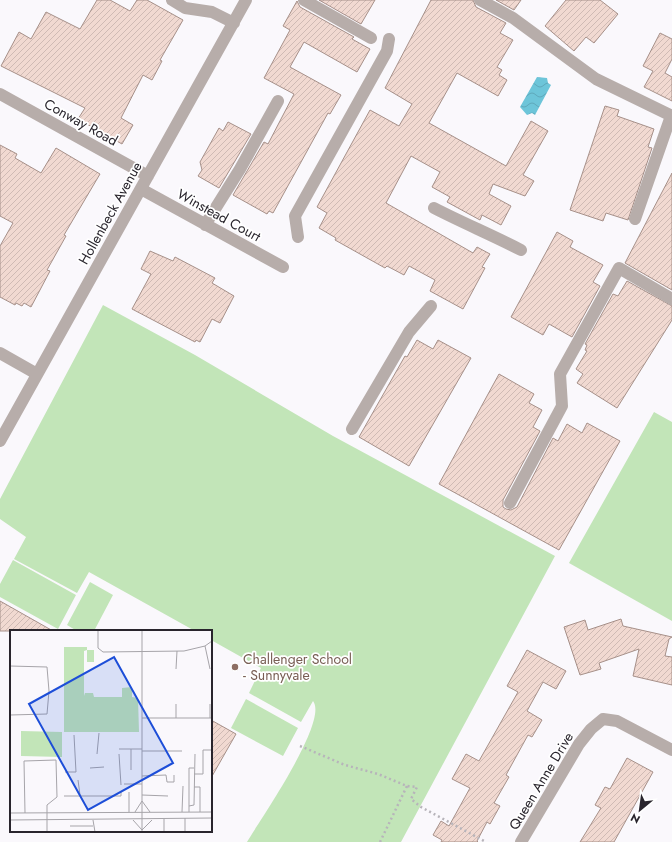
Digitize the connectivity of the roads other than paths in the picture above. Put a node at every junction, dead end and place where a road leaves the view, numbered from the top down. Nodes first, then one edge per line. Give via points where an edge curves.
1 (172, 0) edge
2 (246, 0) edge
3 (304, 0) edge
4 (480, 0) edge
5 (234, 23) junction
6 (371, 38) dead end
7 (389, 39) dead end
8 (0, 94) edge
9 (278, 101) dead end
10 (671, 116) edge
11 (148, 176) junction
12 (141, 189) junction
13 (434, 208) dead end
14 (635, 219) dead end
15 (205, 224) junction
16 (298, 237) dead end
17 (521, 250) dead end
18 (283, 267) dead end
19 (672, 298) edge
20 (431, 306) dead end
21 (0, 354) edge
22 (37, 374) junction
23 (352, 429) dead end
24 (0, 441) edge
25 (510, 503) dead end
26 (672, 750) edge
27 (521, 842) edge

1 - 5 street via 185,8 212,12
2 - 5 street, Hollenbeck Avenue
3 - 6 street
4 - 10 street via 513,18 596,79
5 - 11 street, Hollenbeck Avenue
7 - 16 street via 387,51 295,216
8 - 11 street, Conway Road
9 - 15 street via 240,169
10 - 14 street
11 - 12 street, Hollenbeck Avenue
12 - 15 street, Winstead Court
12 - 22 street, Hollenbeck Avenue
13 - 17 street
15 - 18 street, Winstead Court
19 - 25 street via 618,268 560,374 562,406
20 - 23 street via 401,345
21 - 22 street
22 - 24 street, Hollenbeck Avenue
26 - 27 street, Queen Anne Drive via 617,721 603,719 579,744

